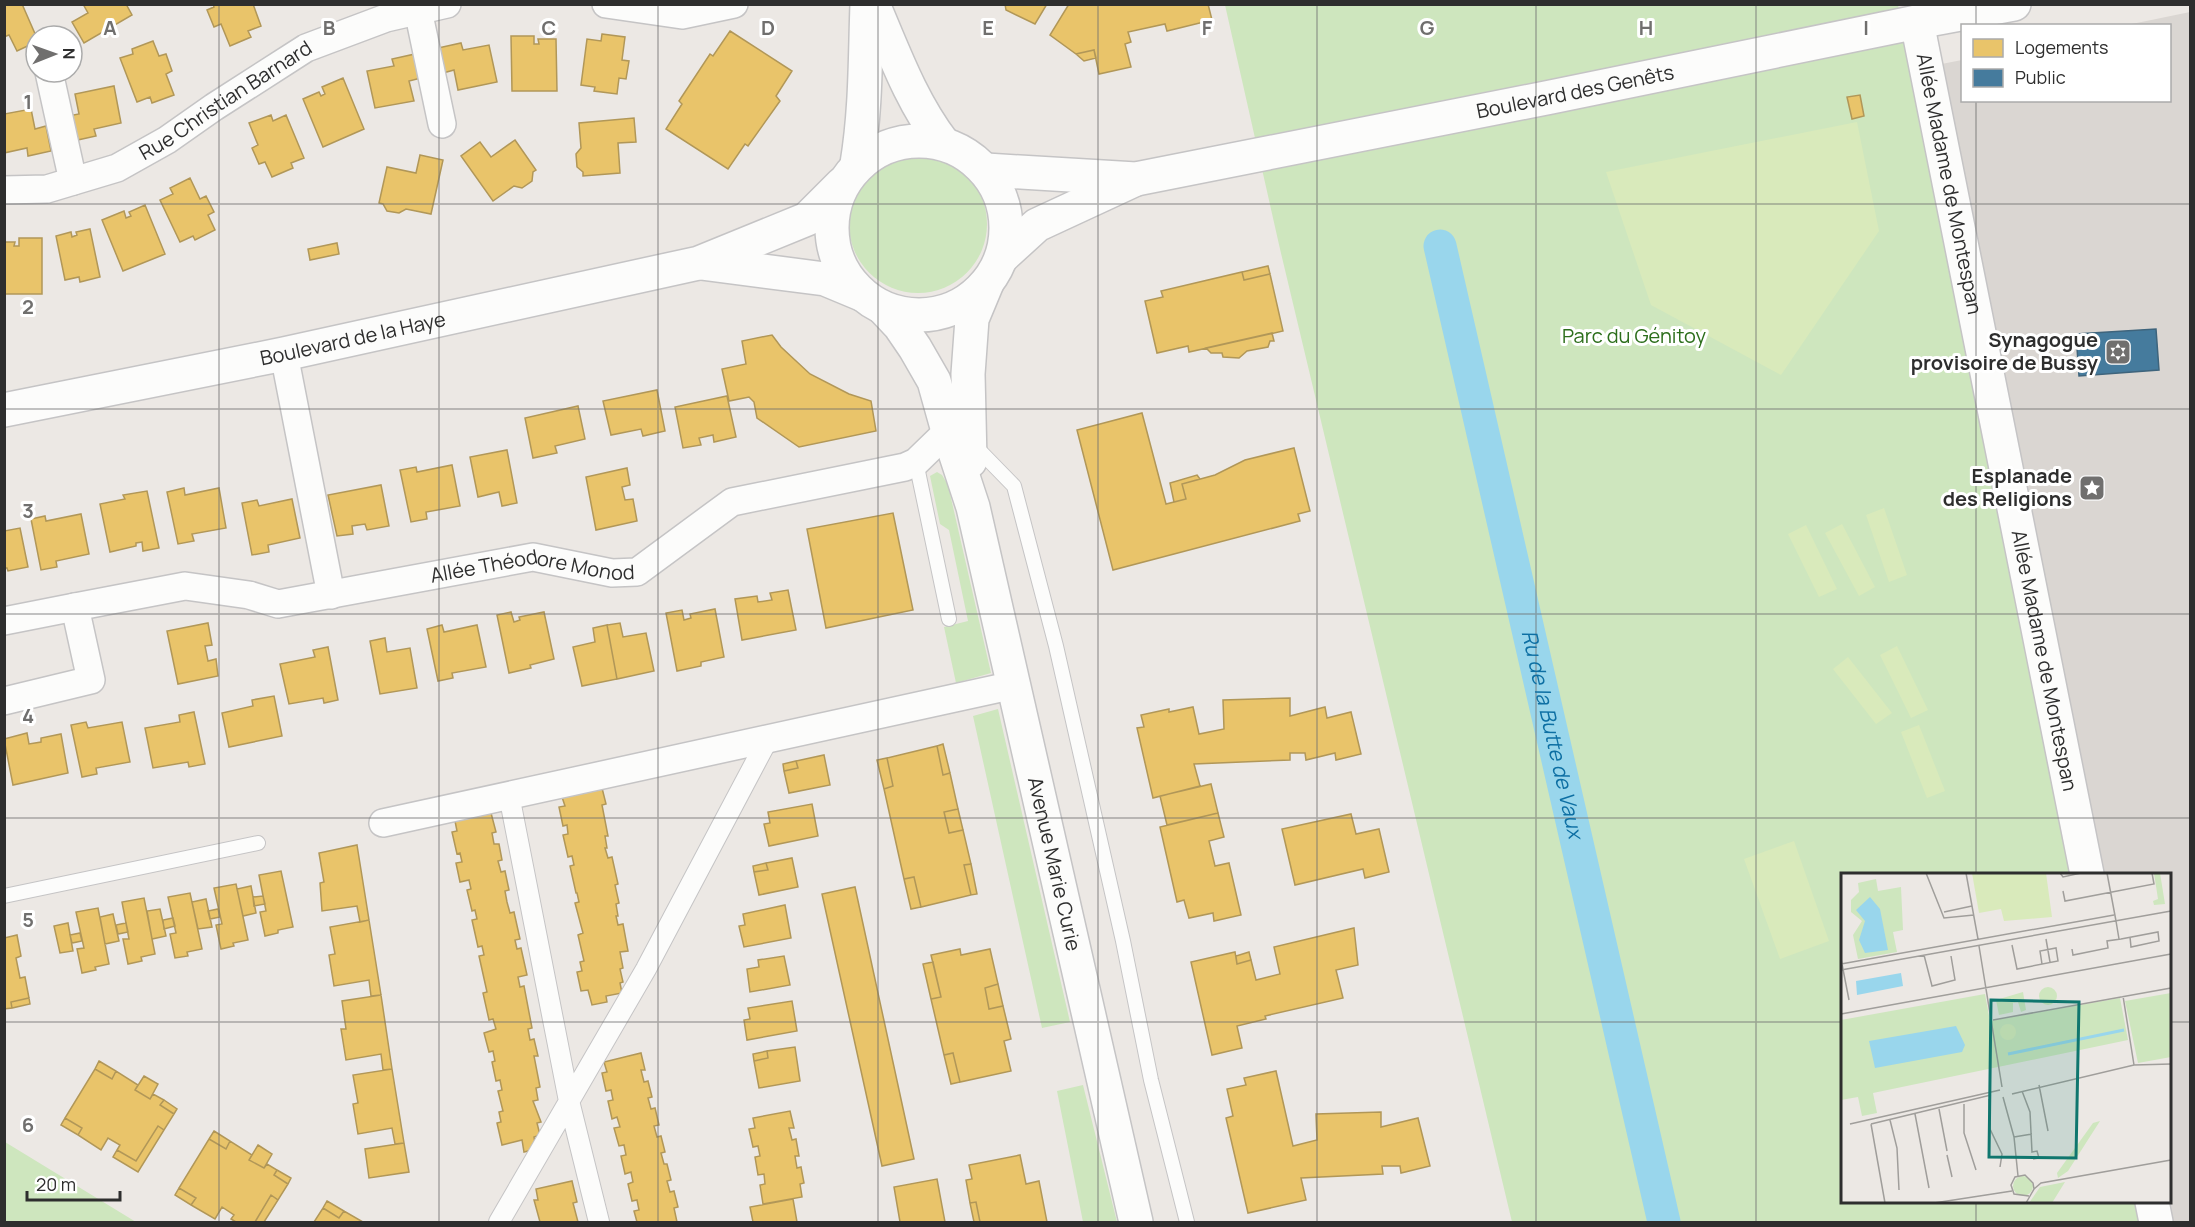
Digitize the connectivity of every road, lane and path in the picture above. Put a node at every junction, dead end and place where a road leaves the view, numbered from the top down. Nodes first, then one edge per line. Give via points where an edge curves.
1 (447, 4) edge
2 (606, 4) edge
3 (734, 4) edge
4 (2014, 4) edge
5 (864, 8) edge
6 (418, 10) junction
7 (1917, 22) junction
8 (52, 84) edge
9 (442, 124) dead end
10 (943, 143) junction
11 (986, 170) junction
12 (850, 174) junction
13 (1136, 179) junction
14 (73, 181) junction
15 (4, 190) edge
16 (699, 263) junction
17 (994, 270) junction
18 (872, 301) junction
19 (284, 354) junction
20 (4, 410) edge
21 (958, 435) junction
22 (916, 462) junction
23 (331, 595) junction
24 (75, 608) junction
25 (949, 619) dead end
26 (4, 621) edge
27 (1014, 685) junction
28 (4, 701) edge
29 (769, 737) junction
30 (508, 795) junction
31 (383, 823) dead end
32 (258, 843) dead end
33 (2087, 873) edge
34 (4, 896) edge
35 (569, 1101) junction
36 (2152, 1203) edge
37 (499, 1222) edge
38 (599, 1222) edge
39 (1136, 1222) edge
40 (1187, 1222) edge
41 (2156, 1222) edge

1 - 6 street, Rue Christian Barnard
2 - 3 street via 682,15
4 - 7 street, Boulevard des Genêts
5 - 10 street via 925,120
5 - 12 street via 867,76 862,132
6 - 9 street
6 - 14 street, Rue Christian Barnard via 306,48 167,140 117,168
7 - 13 street, Boulevard des Genêts
7 - 33 street, Allée Madame de Montespan
8 - 14 street
10 - 11 street via 966,153
10 - 12 street via 912,140 883,147
11 - 13 street, Boulevard des Genêts
11 - 17 street via 1005,212 1006,235
12 - 16 street, Boulevard de la Haye via 807,219
12 - 18 street via 832,213 832,243 842,271
13 - 17 street, Boulevard des Genêts via 1037,225
14 - 15 street, Rue Christian Barnard via 47,189
16 - 18 street, Boulevard de la Haye via 825,279
16 - 19 street, Boulevard de la Haye
17 - 18 street via 966,302 940,313 912,316
17 - 21 street, Avenue Marie Curie via 972,319
18 - 21 street, Avenue Marie Curie via 900,326 928,367
19 - 20 street, Boulevard de la Haye
19 - 23 street
21 - 22 street, Allée Théodore Monod
21 - 27 street, Avenue Marie Curie
21 - 40 lane via 1014,486 1056,646 1151,1080
22 - 23 street, Allée Théodore Monod via 732,502 637,572 612,573 533,557
22 - 25 lane
23 - 24 street, Allée Théodore Monod via 278,604 249,595 185,586
24 - 26 street, Allée Théodore Monod
24 - 28 street via 91,680
27 - 29 street
27 - 39 street, Avenue Marie Curie
29 - 30 street
29 - 35 street via 646,969
30 - 31 street
30 - 35 street
32 - 34 lane
35 - 37 street
35 - 38 street
36 - 41 street

